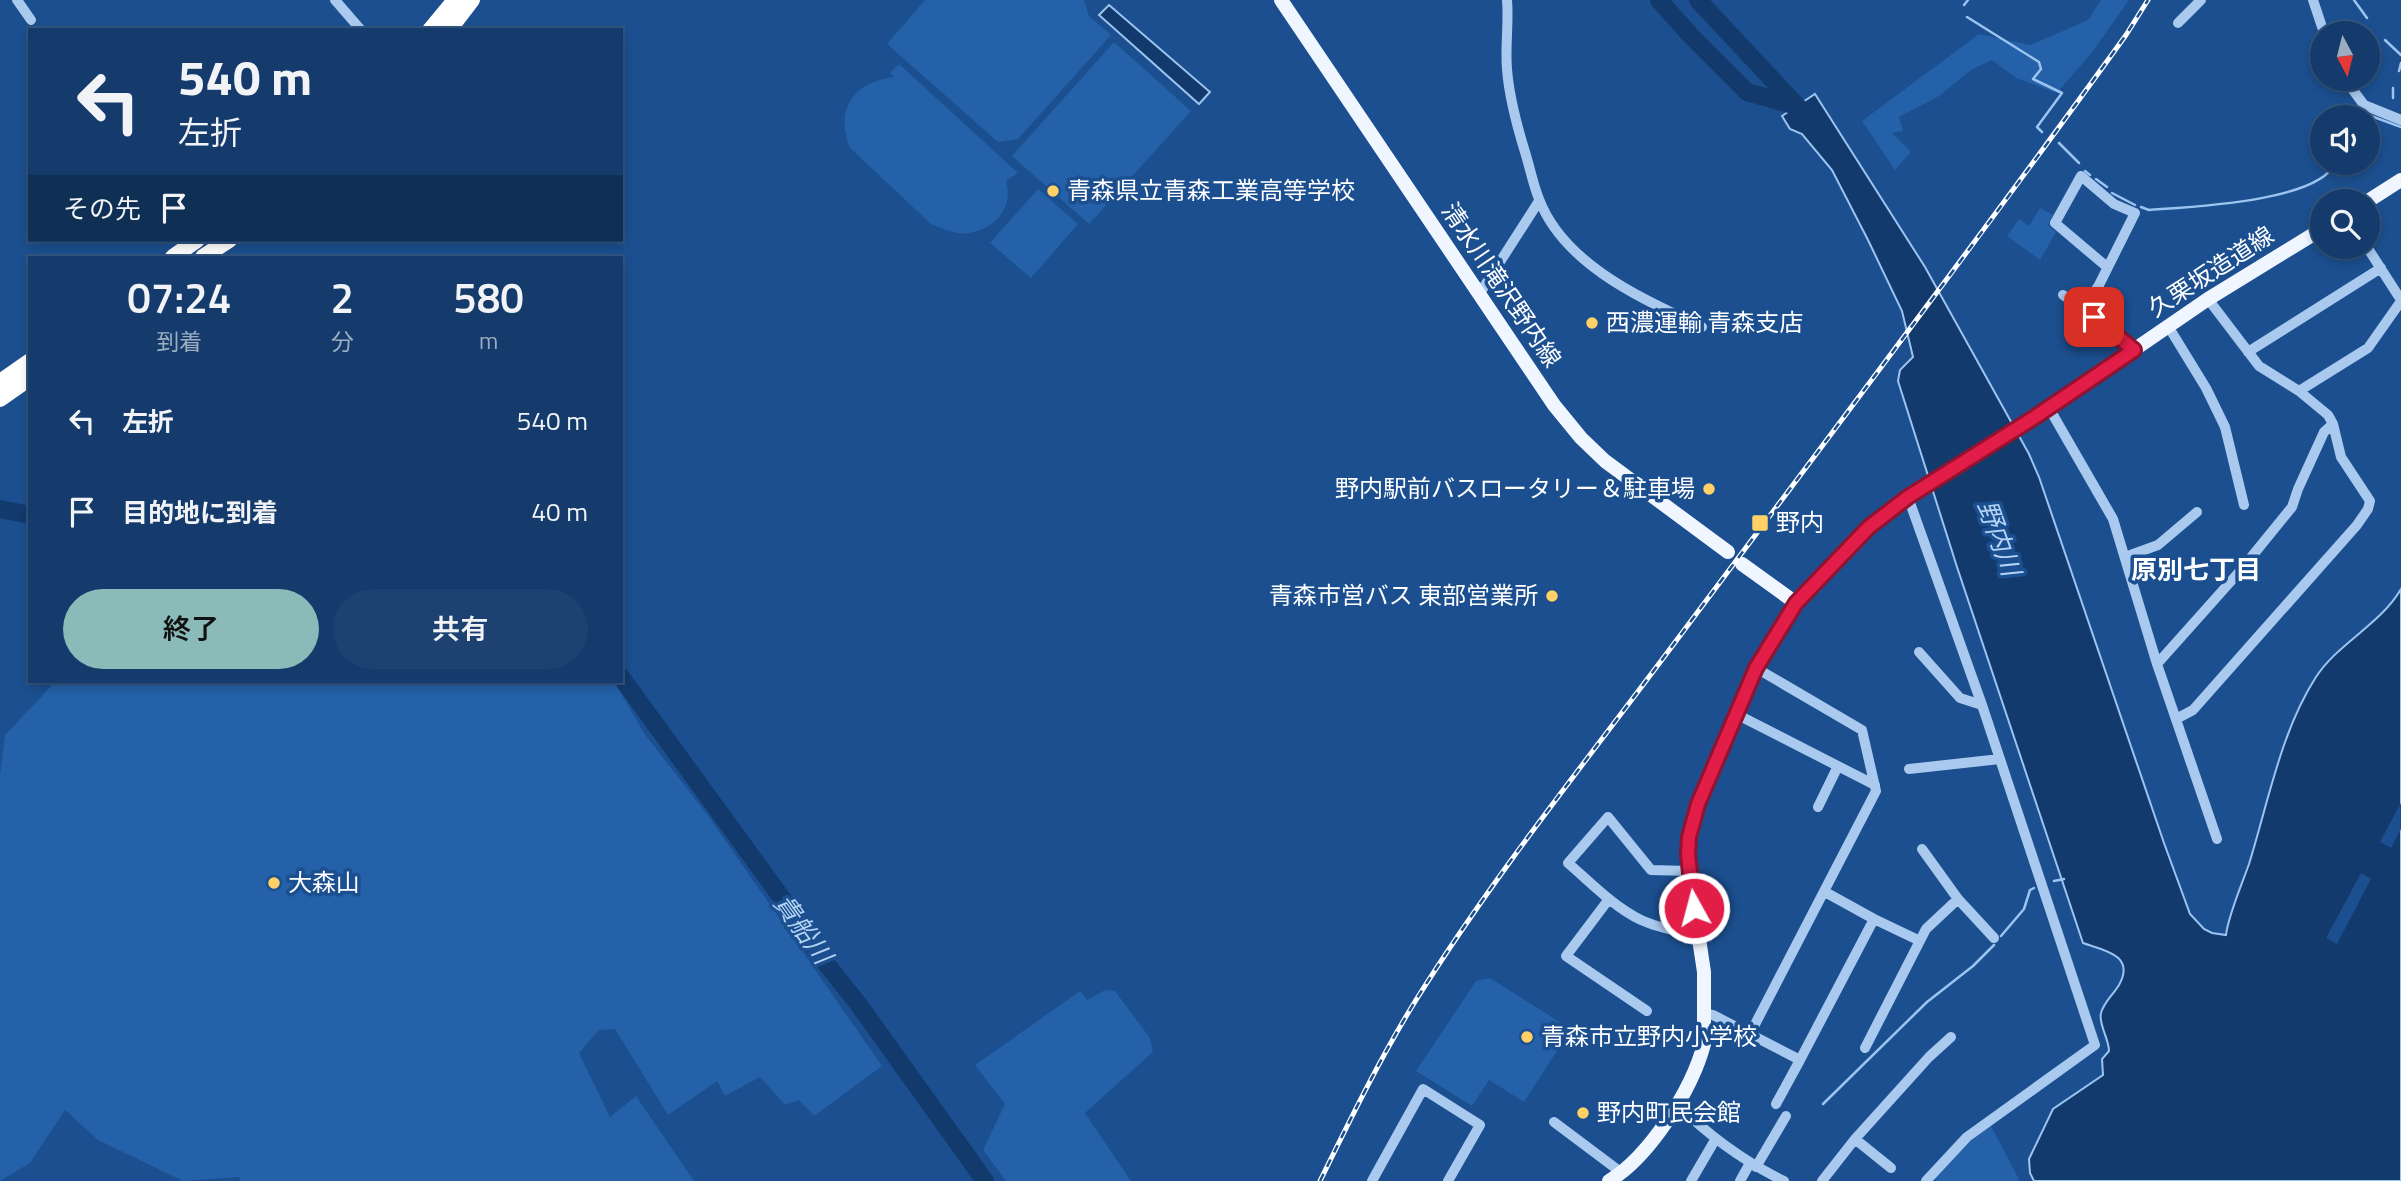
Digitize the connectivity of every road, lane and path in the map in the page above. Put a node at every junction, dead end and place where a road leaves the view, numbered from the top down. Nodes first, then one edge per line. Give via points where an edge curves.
1 (17, 0) edge
2 (335, 0) edge
3 (454, 0) edge
4 (472, 0) edge
5 (1281, 0) edge
6 (1507, 0) edge
7 (2201, 0) edge
8 (2313, 0) edge
9 (31, 20) dead end
10 (2320, 21) edge
11 (2178, 23) dead end
12 (359, 28) edge
13 (432, 28) edge
14 (451, 28) edge
15 (2354, 91) edge
16 (2401, 120) edge
17 (2401, 180) edge
18 (2380, 193) edge
19 (1539, 201) junction
20 (2310, 236) edge
21 (194, 242) edge
22 (226, 242) edge
23 (174, 256) edge
24 (205, 256) edge
25 (2375, 259) edge
26 (2107, 267) junction
27 (2381, 268) junction
28 (1480, 293) junction
29 (2063, 295) dead end
30 (2208, 299) junction
31 (2401, 301) edge
32 (2083, 309) junction
33 (2168, 326) junction
34 (1702, 327) dead end
35 (2134, 350) junction
36 (2248, 352) junction
37 (28, 361) edge
38 (28, 379) edge
39 (0, 382) edge
40 (2299, 391) junction
41 (0, 400) edge
42 (2049, 408) junction
43 (2333, 424) junction
44 (1914, 494) junction
45 (2244, 505) dead end
46 (2197, 512) dead end
47 (1728, 552) dead end
48 (2125, 557) junction
49 (1742, 564) dead end
50 (1796, 603) junction
51 (1919, 652) dead end
52 (2157, 664) junction
53 (1756, 668) junction
54 (1982, 705) junction
55 (1736, 714) junction
56 (2176, 719) junction
57 (2000, 759) junction
58 (1838, 766) junction
59 (1909, 769) dead end
60 (1875, 785) junction
61 (1818, 807) dead end
62 (2217, 839) dead end
63 (1922, 849) dead end
64 (1689, 871) junction
65 (1825, 892) junction
66 (1609, 899) junction
67 (1958, 899) junction
68 (1874, 919) junction
69 (1699, 937) junction
70 (1994, 938) dead end
71 (1918, 940) junction
72 (1647, 1011) dead end
73 (1705, 1013) junction
74 (1750, 1034) junction
75 (1951, 1037) dead end
76 (1865, 1048) dead end
77 (1800, 1060) junction
78 (1677, 1104) junction
79 (1776, 1104) dead end
80 (1786, 1116) dead end
81 (1554, 1122) dead end
82 (1855, 1139) junction
83 (1715, 1140) junction
84 (1753, 1165) junction
85 (1891, 1168) dead end
86 (1615, 1178) edge
87 (1372, 1181) edge
88 (1448, 1181) edge
89 (1691, 1181) edge
90 (1740, 1181) edge
91 (1784, 1181) edge
92 (1822, 1181) edge
93 (1926, 1181) edge

1 - 9 street
2 - 12 street
3 - 13 highway
4 - 14 highway
5 - 28 main road, 清水川滝沢野内線
6 - 19 street via 1509,88
7 - 11 street
8 - 10 street
15 - 16 street via 2364,105
17 - 18 main road
19 - 28 street
19 - 34 street via 1585,262 1622,288
20 - 30 main road, 久栗坂造道線
21 - 23 highway
22 - 24 highway
25 - 27 street
26 - 26 street via 2135,213 2113,204 2081,176 2055,223
26 - 32 street
27 - 31 street
27 - 36 street
28 - 47 main road, 清水川滝沢野内線 via 1581,438
29 - 32 street
30 - 33 main road, 久栗坂造道線
30 - 36 street
31 - 40 street via 2368,348
32 - 35 street
33 - 35 main road, 久栗坂造道線
33 - 45 street via 2225,427
35 - 42 main road, 久栗坂造道線
36 - 40 street via 2259,366
37 - 39 highway
38 - 41 highway
40 - 43 street
42 - 44 main road, 久栗坂造道線
42 - 48 street via 2108,511
43 - 52 street via 2324,432 2292,508
43 - 56 street via 2341,457 2370,501 2368,509 2193,710
44 - 50 main road, 久栗坂造道線 via 1869,527
44 - 54 street
46 - 48 street via 2158,545
48 - 52 street
49 - 50 main road
50 - 53 main road, 久栗坂造道線
51 - 54 street via 1960,698
52 - 56 street
53 - 55 main road, 久栗坂造道線
53 - 60 street via 1862,730
54 - 57 street
55 - 58 street
55 - 64 main road, 久栗坂造道線 via 1698,804 1689,837
56 - 62 street
57 - 59 street
57 - 93 street via 2095,1045 1967,1137
58 - 60 street
58 - 61 street
60 - 65 street
63 - 67 street
64 - 66 street via 1651,870 1608,817 1568,863
64 - 69 main road, 久栗坂造道線
65 - 68 street
65 - 74 street
66 - 69 street via 1643,921
66 - 72 street via 1566,957
67 - 70 street
67 - 71 street
68 - 71 street
68 - 77 street
69 - 73 main road, 久栗坂造道線
71 - 76 street
73 - 74 street
73 - 78 main road, 久栗坂造道線 via 1701,1055
74 - 77 street
75 - 82 street
77 - 79 street
78 - 83 street
78 - 86 main road, 久栗坂造道線 via 1631,1167
80 - 84 street
81 - 86 street
82 - 85 street
82 - 92 street
83 - 84 street
83 - 89 street
84 - 90 street
84 - 91 street
87 - 88 street via 1423,1089 1480,1125

